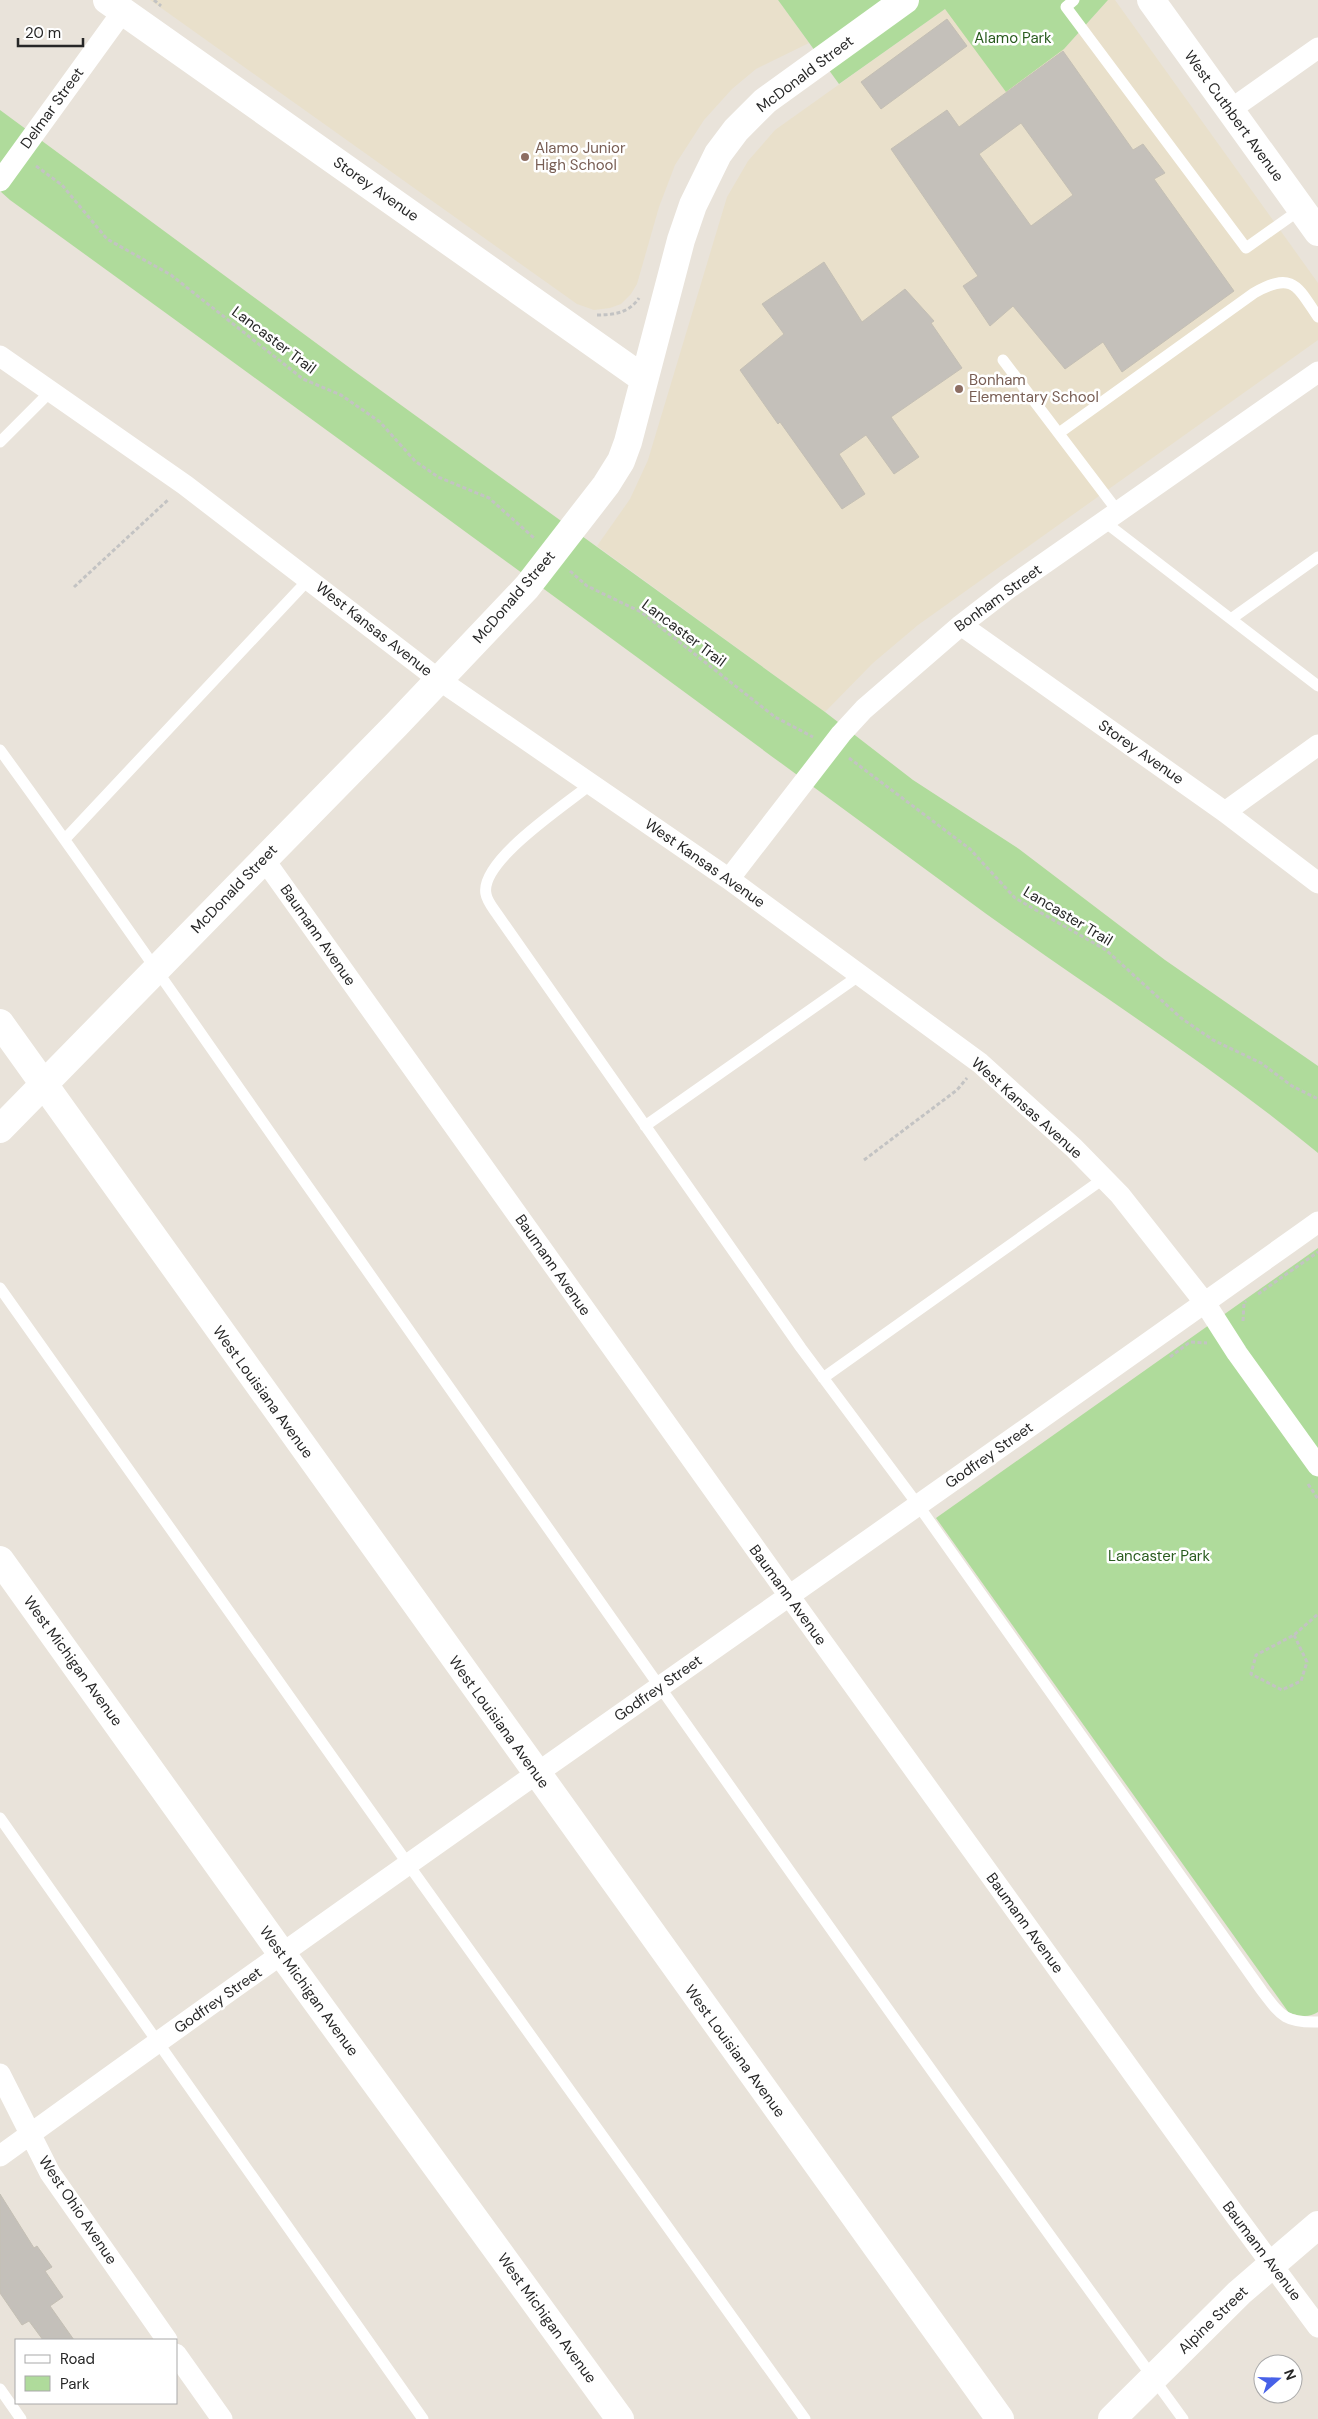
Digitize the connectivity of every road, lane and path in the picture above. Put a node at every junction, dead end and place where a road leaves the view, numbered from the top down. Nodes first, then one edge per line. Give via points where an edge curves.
1 (154, 0) edge
2 (905, 0) edge
3 (1074, 0) edge
4 (1151, 0) edge
5 (117, 4) edge
6 (162, 6) dead end
7 (1318, 48) edge
8 (1230, 110) junction
9 (20, 154) junction
10 (0, 181) edge
11 (1312, 220) edge
12 (642, 293) dead end
13 (591, 314) dead end
14 (1318, 317) edge
15 (0, 356) edge
16 (1003, 360) dead end
17 (1318, 372) edge
18 (644, 379) junction
19 (51, 392) junction
20 (1059, 433) junction
21 (0, 442) edge
22 (185, 485) junction
23 (1112, 518) junction
24 (551, 555) junction
25 (1318, 557) edge
26 (309, 579) junction
27 (74, 586) dead end
28 (1231, 619) junction
29 (961, 625) junction
30 (438, 679) junction
31 (1318, 686) edge
32 (1318, 745) edge
33 (833, 747) junction
34 (0, 750) edge
35 (591, 784) junction
36 (1226, 812) junction
37 (65, 839) junction
38 (264, 858) junction
39 (729, 879) junction
40 (1318, 882) edge
41 (155, 970) junction
42 (860, 975) junction
43 (0, 1023) edge
44 (980, 1063) junction
45 (43, 1084) junction
46 (1318, 1099) edge
47 (645, 1126) junction
48 (0, 1129) edge
49 (864, 1160) dead end
50 (1103, 1179) junction
51 (1318, 1222) edge
52 (1318, 1252) edge
53 (0, 1288) edge
54 (1205, 1303) junction
55 (1243, 1324) dead end
56 (1207, 1344) dead end
57 (1166, 1359) dead end
58 (823, 1378) junction
59 (1318, 1466) edge
60 (918, 1505) junction
61 (0, 1560) edge
62 (790, 1597) junction
63 (1318, 1614) edge
64 (1294, 1635) junction
65 (660, 1687) junction
66 (535, 1773) junction
67 (0, 1818) edge
68 (408, 1864) junction
69 (282, 1954) junction
70 (1318, 2022) edge
71 (159, 2041) junction
72 (0, 2074) edge
73 (30, 2134) junction
74 (0, 2156) edge
75 (1318, 2225) edge
76 (1271, 2264) junction
77 (1318, 2327) edge
78 (166, 2339) edge
79 (178, 2357) edge
80 (1153, 2378) junction
81 (0, 2389) edge
82 (213, 2416) edge
83 (22, 2419) edge
84 (423, 2419) edge
85 (620, 2419) edge
86 (805, 2419) edge
87 (1000, 2419) edge
88 (1112, 2419) edge
89 (1183, 2419) edge

1 - 6 path
2 - 18 street, McDonald Street via 765,101 718,154 693,205 681,240
3 - 11 lane via 1066,6 1246,248
4 - 8 street, West Cuthbert Avenue
5 - 9 street, Delmar Street
5 - 18 street, Storey Avenue
7 - 8 street
8 - 11 street, West Cuthbert Avenue
9 - 10 street, Delmar Street
9 - 24 path, Lancaster Trail via 62,185 107,239 171,275 303,379 341,395 380,422 415,461 438,477 489,498
12 - 13 path via 634,306 614,315
14 - 20 lane via 1297,286 1285,282 1272,283
15 - 19 street, West Kansas Avenue
16 - 20 lane
17 - 23 street, Bonham Street
18 - 24 street, McDonald Street via 621,461
19 - 21 lane
19 - 22 street, West Kansas Avenue
20 - 23 lane
22 - 26 street, West Kansas Avenue
22 - 27 path
23 - 28 lane
23 - 29 street, Bonham Street
24 - 30 street, McDonald Street via 527,587
24 - 33 path, Lancaster Trail via 587,586 640,612 775,717
25 - 28 lane
26 - 30 street, West Kansas Avenue
26 - 37 lane
28 - 31 lane
29 - 33 street, Bonham Street via 872,701
29 - 36 street, Storey Avenue
30 - 35 street, West Kansas Avenue
30 - 38 street, McDonald Street
32 - 36 street
33 - 39 street, Bonham Street
33 - 46 path, Lancaster Trail via 970,849 1015,898 1106,950 1181,1018 1213,1040 1262,1063 1292,1086
34 - 37 lane
35 - 39 street, West Kansas Avenue
35 - 47 lane via 506,852 490,871 486,893 497,914
36 - 40 street, Storey Avenue
37 - 41 lane
38 - 41 street, McDonald Street
38 - 62 street, Baumann Avenue
39 - 42 street, West Kansas Avenue
41 - 45 street, McDonald Street
41 - 65 lane
42 - 44 street, West Kansas Avenue
42 - 47 lane
43 - 45 street, West Louisiana Avenue
44 - 49 path via 957,1090
44 - 50 street, West Kansas Avenue via 1074,1148
45 - 48 street, McDonald Street
45 - 66 street, West Louisiana Avenue
47 - 58 lane
50 - 54 street, West Kansas Avenue via 1120,1195
50 - 58 lane
51 - 54 street, Godfrey Street
52 - 55 path via 1244,1302
53 - 68 lane
54 - 59 street, West Kansas Avenue
54 - 60 street, Godfrey Street
56 - 57 path via 1190,1342
58 - 60 lane
60 - 62 street, Godfrey Street
60 - 70 lane via 1278,2012 1297,2023
61 - 69 street, West Michigan Avenue
62 - 65 street, Godfrey Street
62 - 76 street, Baumann Avenue
63 - 64 path
64 - 64 path via 1307,1662 1301,1681 1282,1690 1251,1674 1256,1655
65 - 66 street, Godfrey Street
65 - 80 lane
66 - 68 street, Godfrey Street
66 - 87 street, West Louisiana Avenue
67 - 71 lane
68 - 69 street, Godfrey Street
68 - 86 lane
69 - 71 street, Godfrey Street
69 - 85 street, West Michigan Avenue
71 - 73 street, Godfrey Street
71 - 84 lane
72 - 73 street, West Ohio Avenue
73 - 74 street, Godfrey Street
73 - 78 street, West Ohio Avenue via 50,2173
75 - 76 street, Alpine Street
76 - 77 street, Baumann Avenue
76 - 80 street, Alpine Street
79 - 82 street
80 - 88 street, Alpine Street
80 - 89 lane
81 - 83 lane

